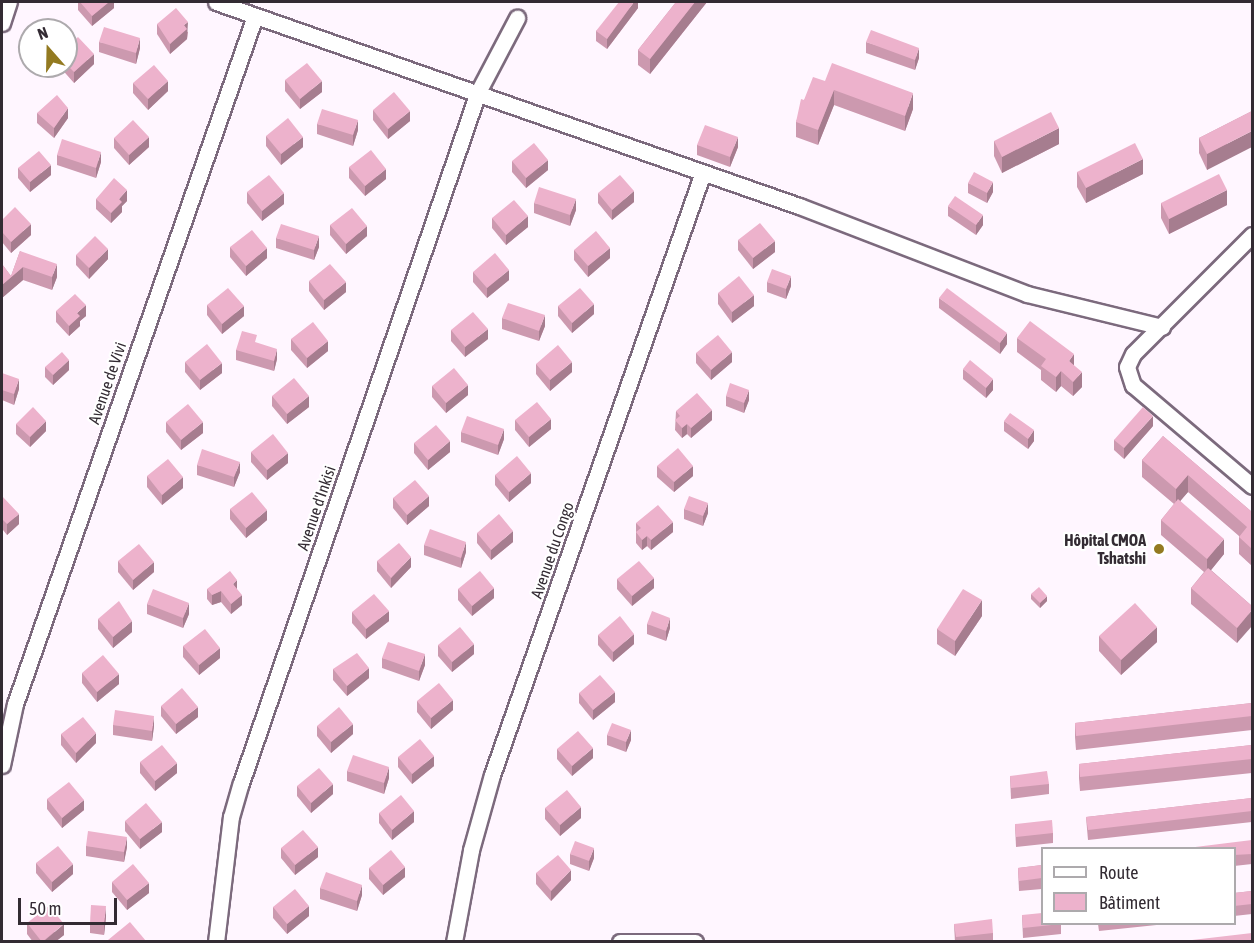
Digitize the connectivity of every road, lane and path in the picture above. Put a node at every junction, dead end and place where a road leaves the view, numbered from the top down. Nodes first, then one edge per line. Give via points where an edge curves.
1 (9, 2) edge
2 (216, 2) edge
3 (255, 16) junction
4 (517, 18) dead end
5 (2, 23) edge
6 (478, 92) junction
7 (702, 175) junction
8 (1252, 235) edge
9 (1162, 327) junction
10 (1252, 486) edge
11 (2, 765) edge
12 (216, 942) edge
13 (454, 942) edge
14 (620, 942) edge
15 (695, 942) edge

1 - 5 street
2 - 3 street
3 - 6 street
3 - 11 street, Avenue de Vivi via 15,704
4 - 6 street, Avenue d'Inkisi
6 - 7 street
6 - 12 street, Avenue d'Inkisi via 241,783 231,817
7 - 9 street via 799,206 1027,294
7 - 13 street, Avenue du Congo via 492,775 471,850
8 - 9 street
9 - 10 street via 1133,354 1126,367 1133,386
14 - 15 street

